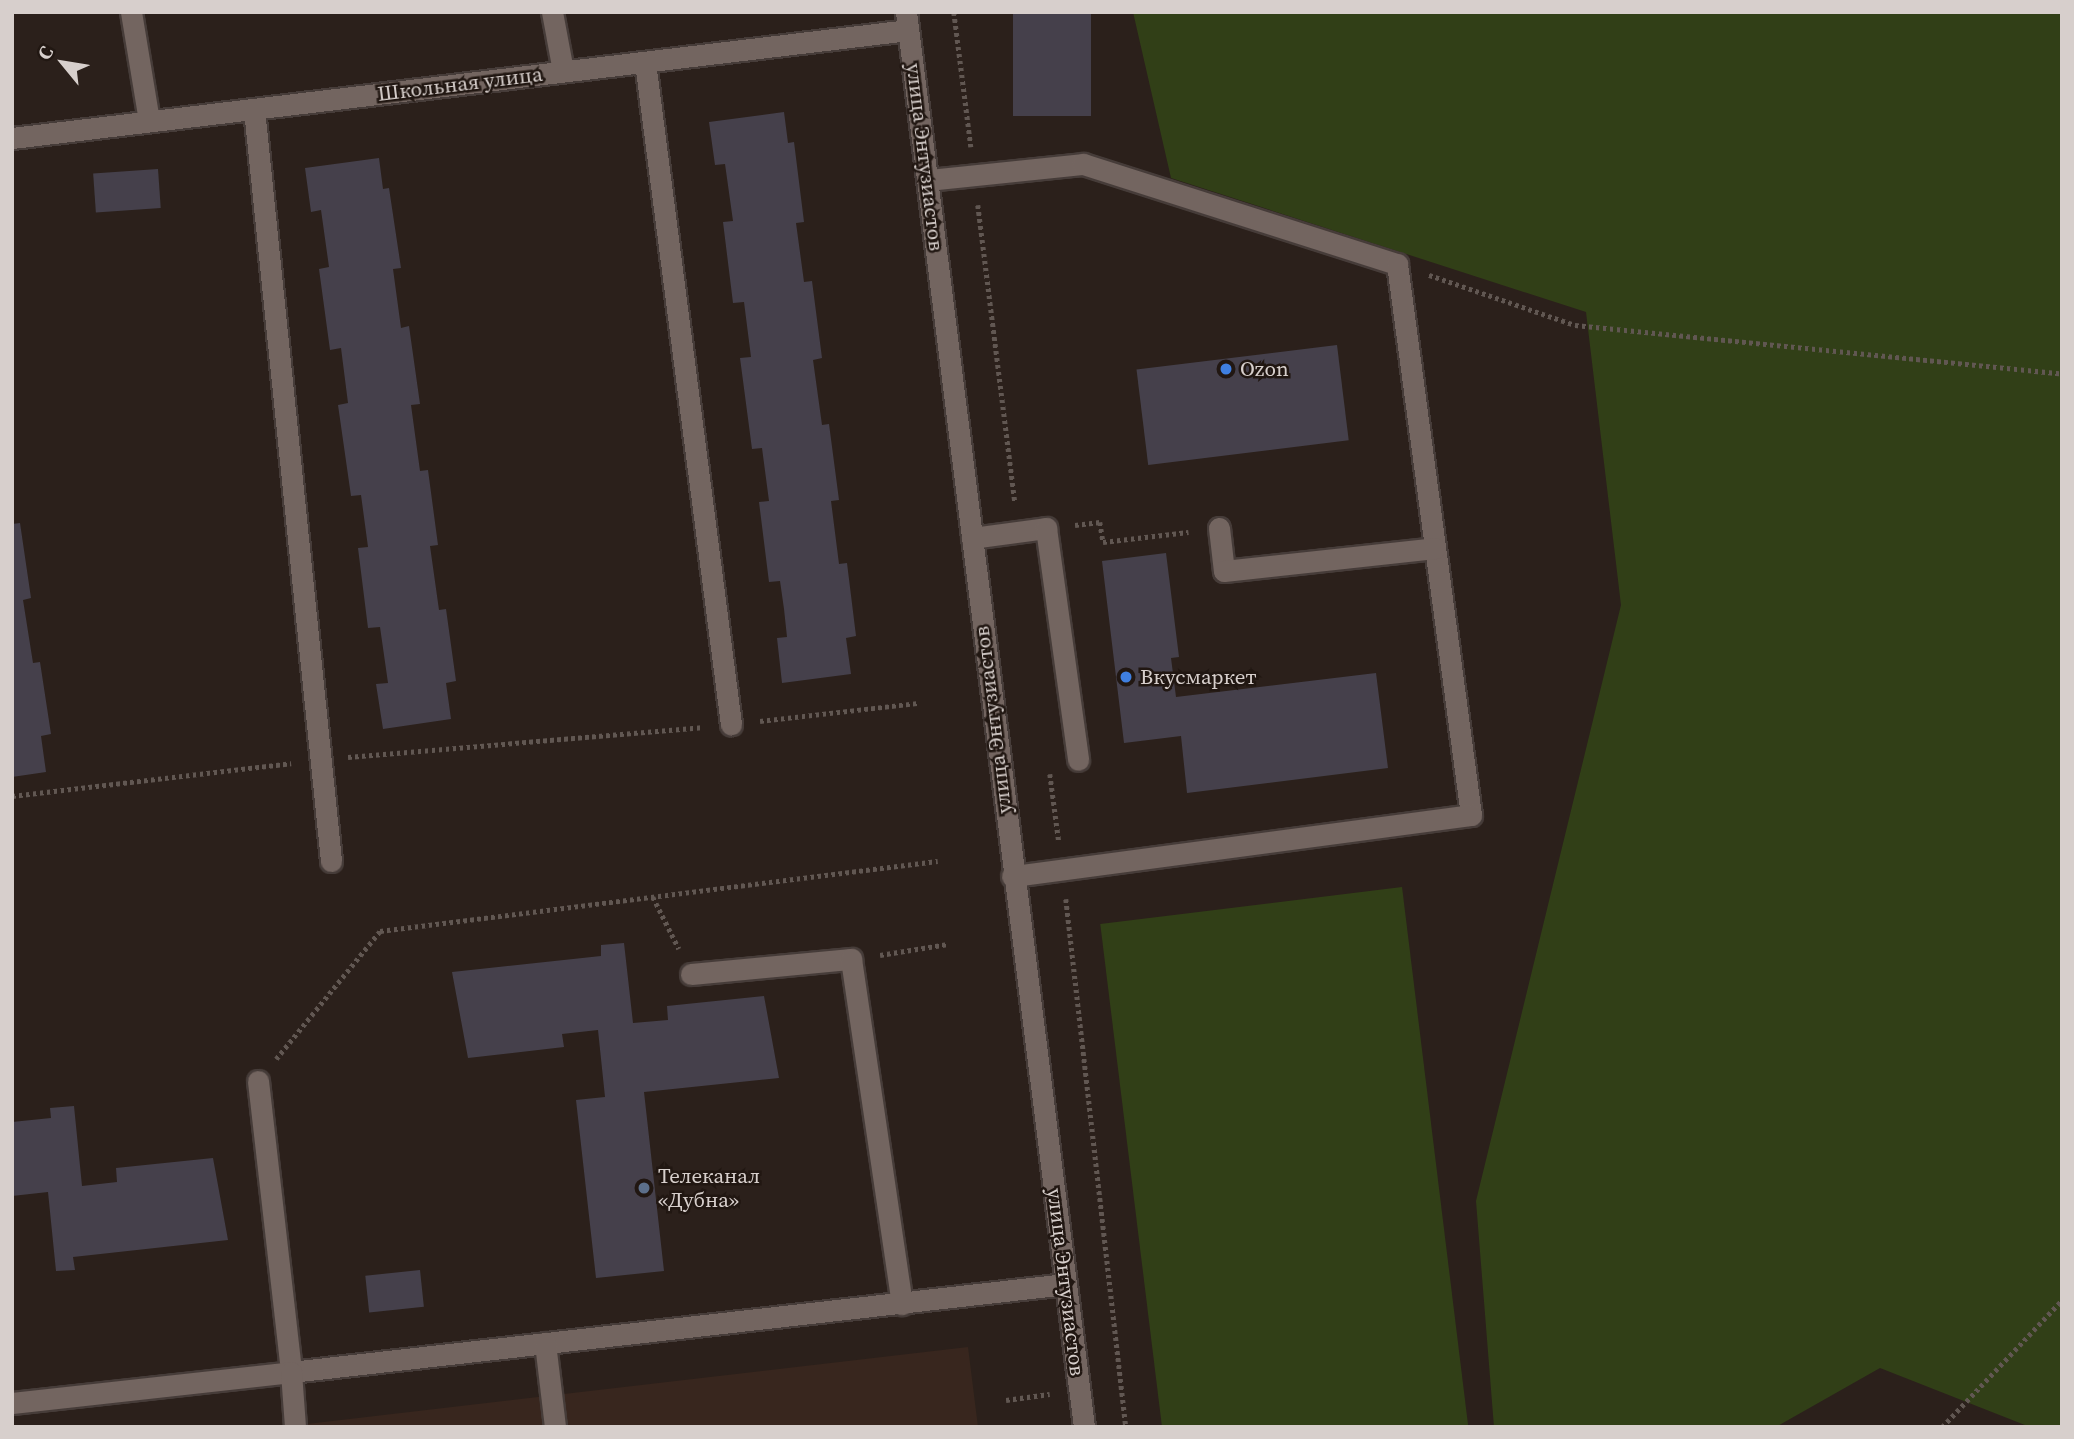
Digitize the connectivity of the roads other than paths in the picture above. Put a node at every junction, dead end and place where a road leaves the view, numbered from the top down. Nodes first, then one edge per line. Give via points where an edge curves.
1 (131, 12) edge
2 (552, 12) edge
3 (907, 21) edge
4 (645, 62) junction
5 (563, 72) junction
6 (254, 109) junction
7 (149, 121) junction
8 (12, 138) edge
9 (929, 180) junction
10 (1219, 528) road end
11 (972, 538) junction
12 (1435, 548) junction
13 (732, 724) road end
14 (1078, 760) dead end
15 (331, 861) dead end
16 (1012, 876) junction
17 (691, 975) road end
18 (258, 1082) road end
19 (1066, 1284) junction
20 (902, 1304) junction
21 (545, 1343) junction
22 (291, 1372) junction
23 (12, 1403) edge
24 (295, 1427) edge
25 (555, 1427) edge
26 (1084, 1427) edge

1 - 7 street
2 - 5 street
3 - 4 street, Школьная улица
3 - 9 street, улица Энтузиастов
4 - 5 street, Школьная улица
4 - 13 street
5 - 6 street, Школьная улица
6 - 7 street, Школьная улица
6 - 15 street
7 - 8 street, Школьная улица
9 - 11 street, улица Энтузиастов
9 - 12 street via 1083,164 1397,264
10 - 12 street via 1224,571
11 - 14 street via 1046,528
11 - 16 street, улица Энтузиастов
12 - 16 street via 1471,815
16 - 19 street, улица Энтузиастов
17 - 20 street via 851,959
18 - 22 street
19 - 20 street
19 - 26 street, улица Энтузиастов
20 - 21 street
21 - 22 street
21 - 25 street
22 - 23 street
22 - 24 street

